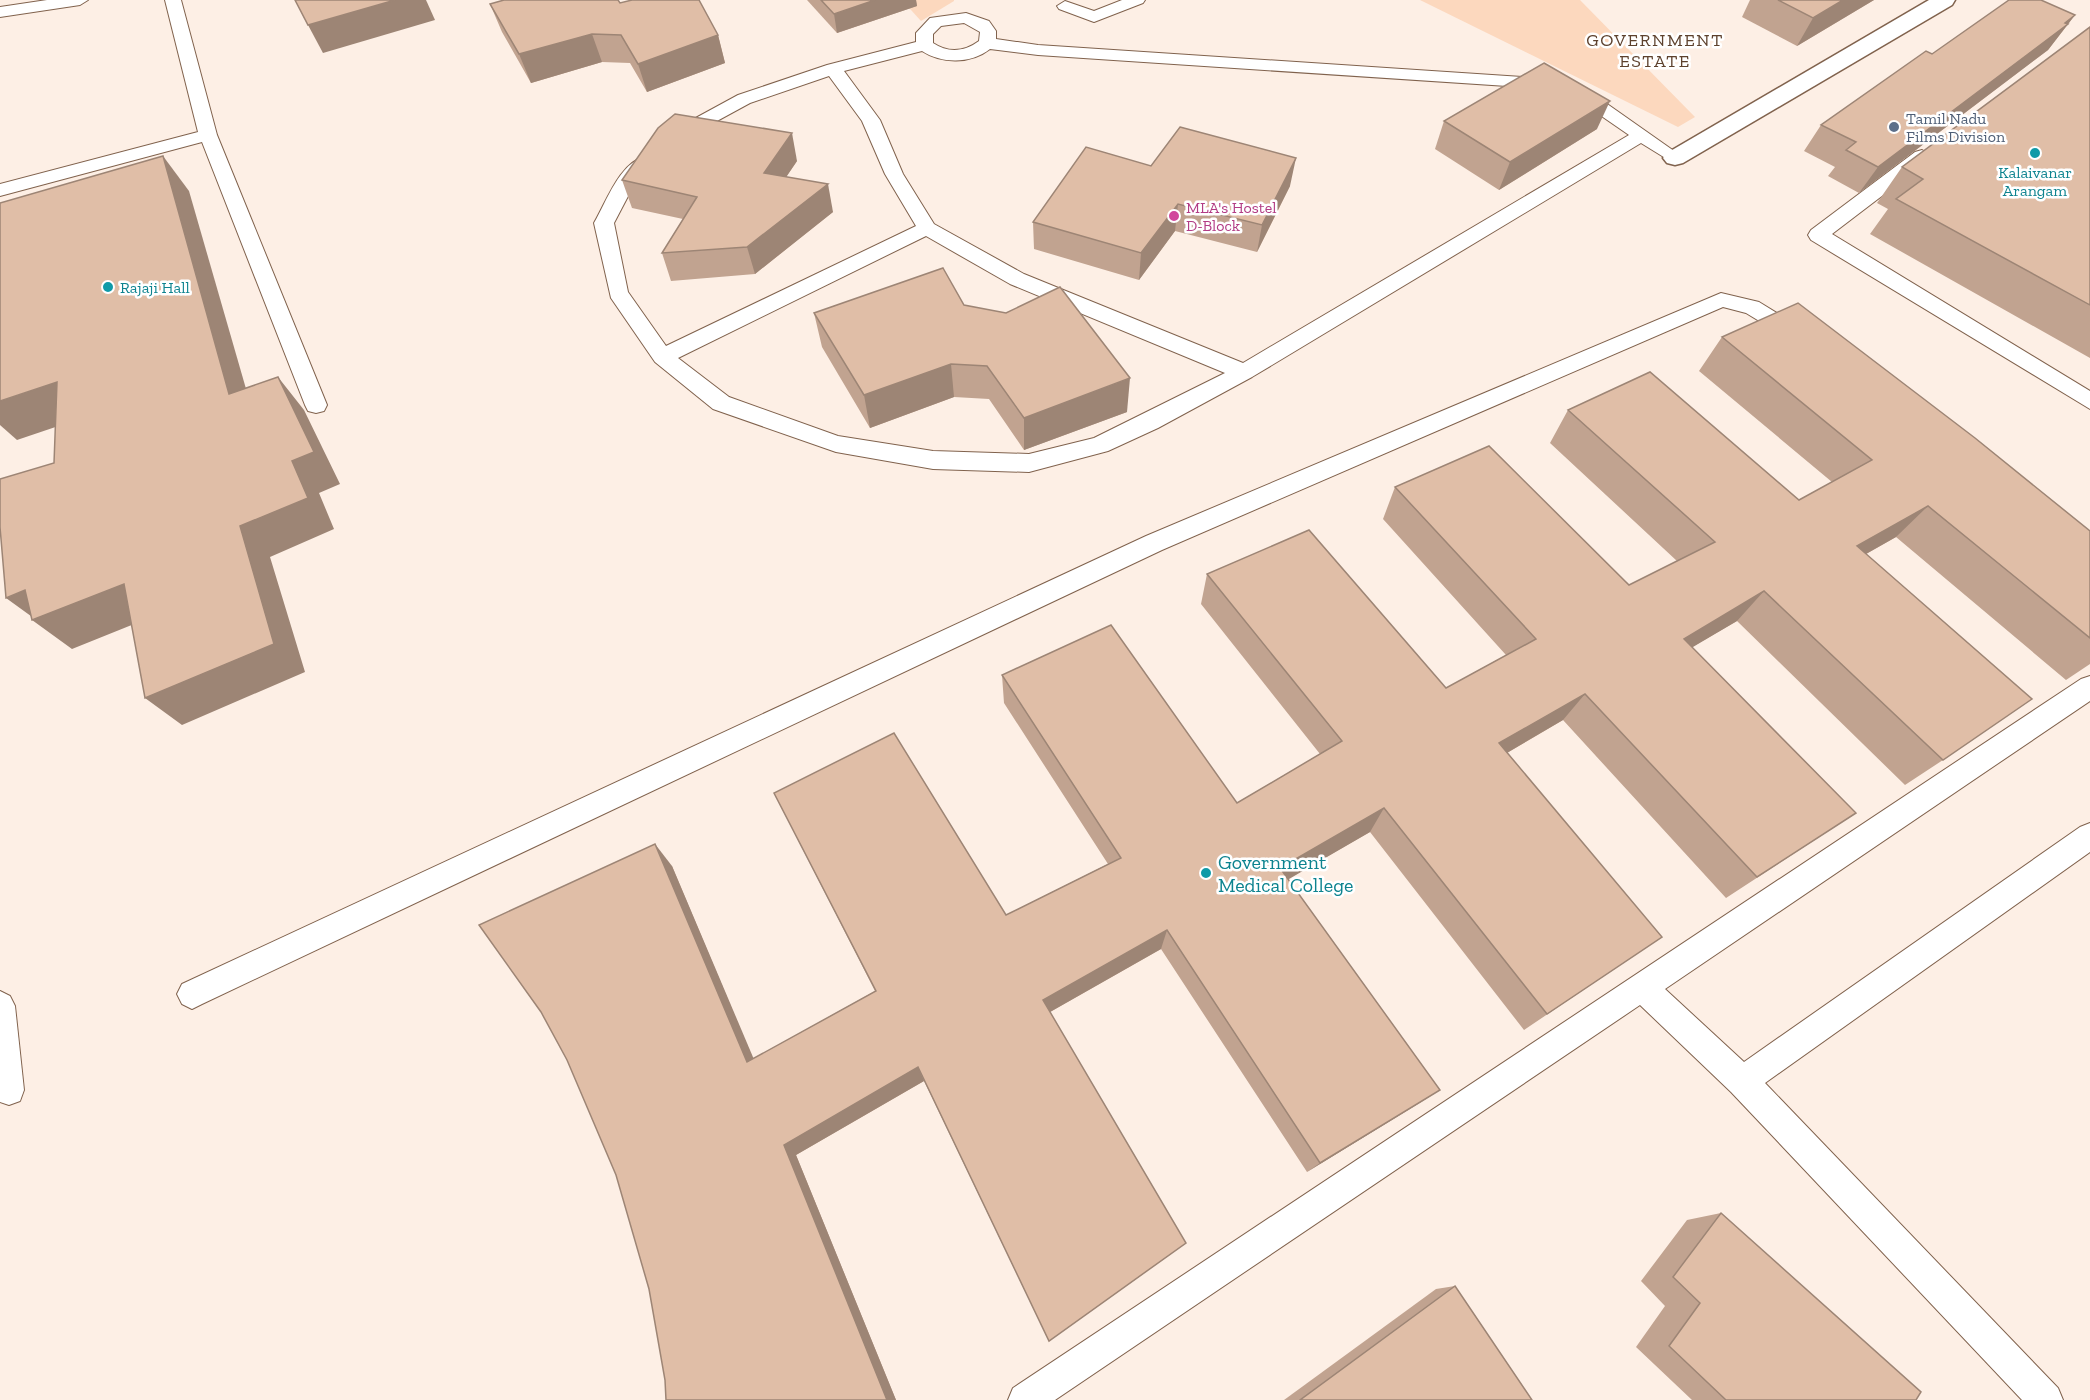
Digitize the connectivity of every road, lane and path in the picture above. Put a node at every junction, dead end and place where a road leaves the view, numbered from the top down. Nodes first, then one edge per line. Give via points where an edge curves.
1 (80, 0) edge
2 (173, 0) edge
3 (950, 0) edge
4 (1137, 0) edge
5 (1944, 0) edge
6 (1065, 6) dead end
7 (0, 12) edge
8 (961, 18) junction
9 (987, 43) junction
10 (925, 45) junction
11 (833, 69) junction
12 (208, 135) junction
13 (1642, 135) junction
14 (1941, 142) edge
15 (1675, 158) joint
16 (0, 190) edge
17 (927, 228) junction
18 (1810, 345) edge
19 (662, 357) junction
20 (1244, 372) junction
21 (2090, 401) edge
22 (315, 405) dead end
23 (2090, 687) edge
24 (2090, 837) edge
25 (1642, 987) junction
26 (192, 994) dead end
27 (0, 1006) edge
28 (1742, 1081) junction
29 (9, 1090) dead end
30 (1025, 1400) edge
31 (2046, 1400) edge

1 - 7 lane
2 - 12 lane
3 - 8 lane
4 - 6 lane via 1094,17
5 - 15 street
8 - 9 lane via 983,25 988,31
8 - 10 lane via 945,19 928,27
9 - 10 lane via 972,53 951,56
9 - 13 lane via 1050,51 1536,83 1577,91
10 - 11 lane
11 - 17 lane via 871,120 894,174
11 - 19 lane via 744,99 683,130 630,176 604,223 618,293
12 - 16 lane
12 - 22 lane
13 - 15 lane
13 - 20 lane
14 - 21 lane via 1818,235
17 - 19 lane
17 - 20 lane via 1017,279
18 - 26 lane via 1752,307 1721,300 1154,543
19 - 20 lane via 721,402 836,444 933,460 1029,463 1100,445
23 - 25 lane
24 - 28 lane
25 - 28 lane
25 - 30 lane
27 - 29 lane
28 - 31 lane

